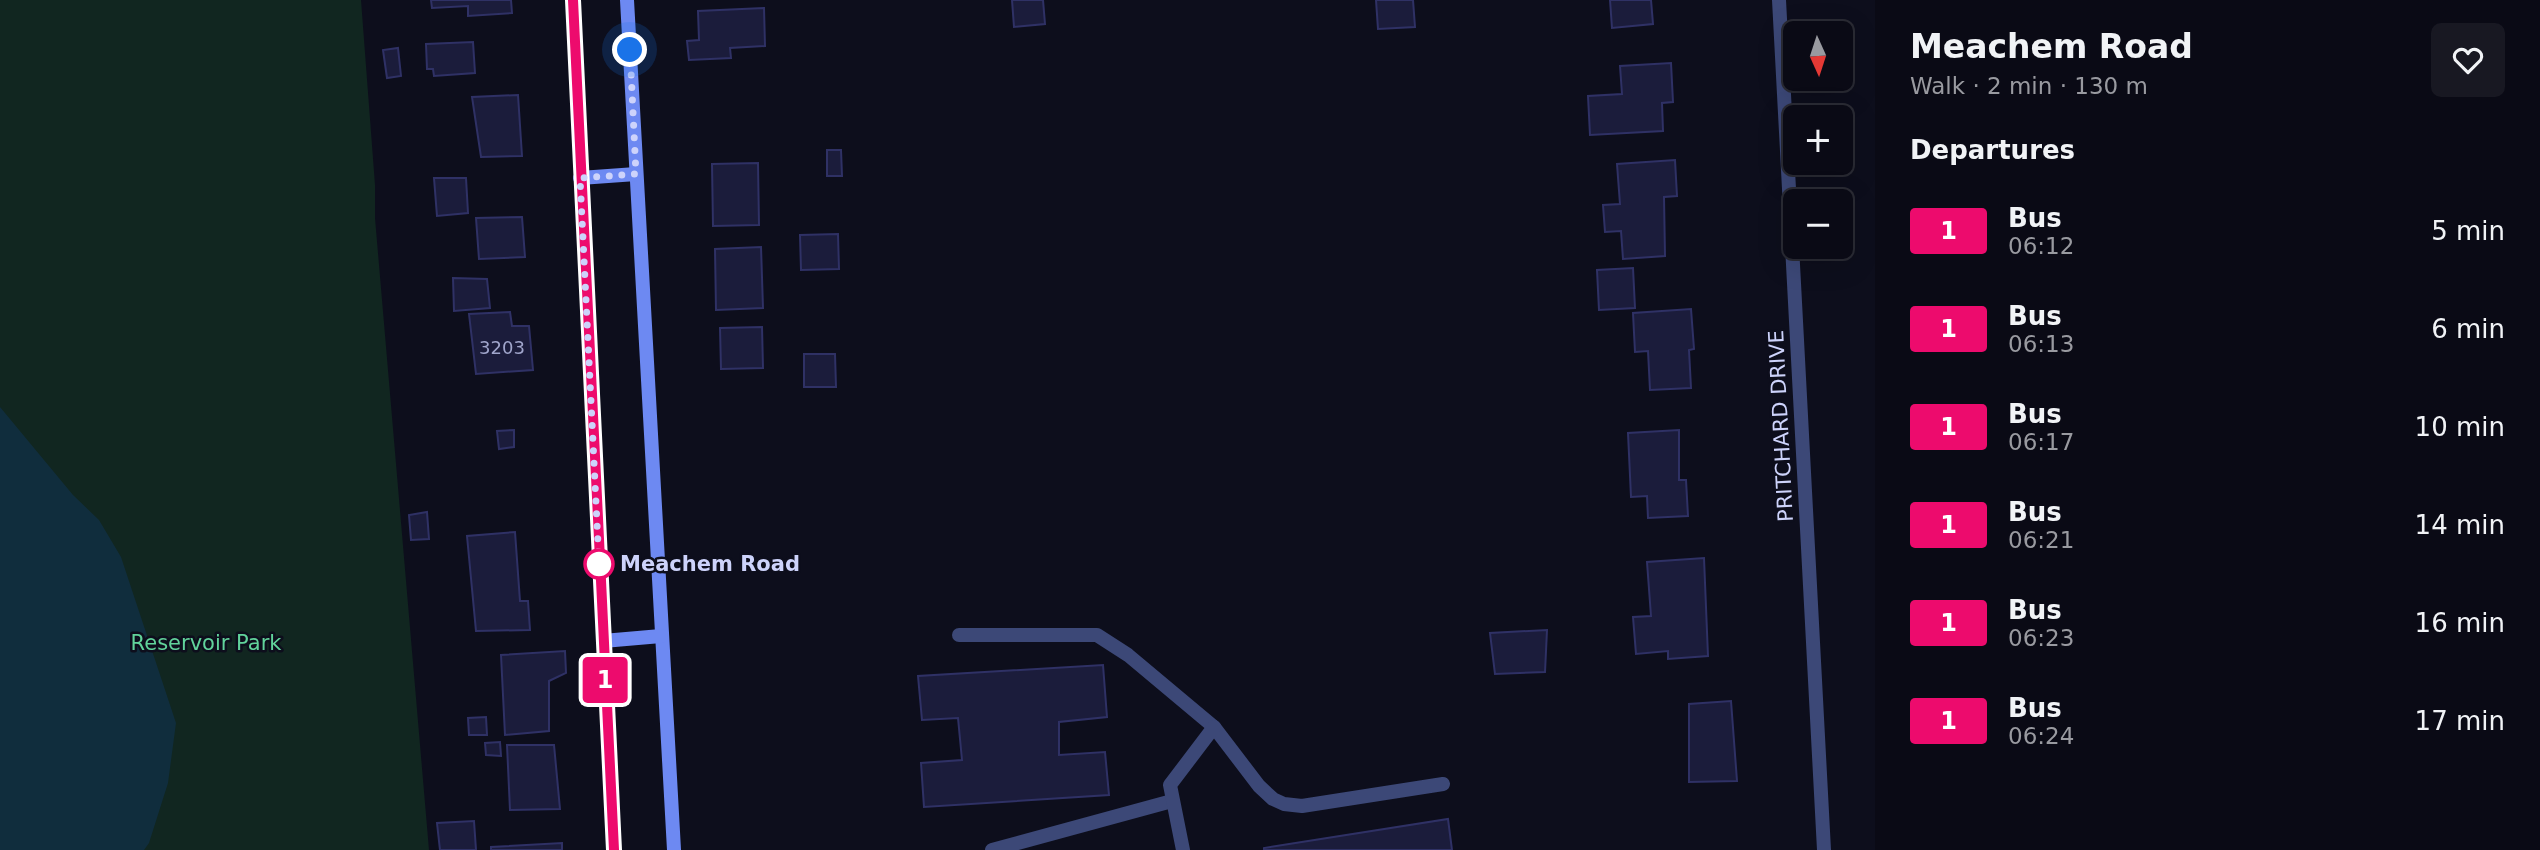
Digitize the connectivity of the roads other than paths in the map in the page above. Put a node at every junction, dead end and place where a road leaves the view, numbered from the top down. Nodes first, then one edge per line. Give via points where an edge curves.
1 (573, 0) edge
2 (627, 0) edge
3 (1779, 0) edge
4 (636, 174) junction
5 (580, 178) junction
6 (959, 635) dead end
7 (661, 636) junction
8 (603, 641) junction
9 (1214, 727) junction
10 (1443, 784) dead end
11 (1172, 801) junction
12 (614, 850) edge
13 (674, 850) edge
14 (992, 850) edge
15 (1183, 850) edge
16 (1824, 850) edge

1 - 5 street
2 - 4 street
3 - 16 street, PRITCHARD DRIVE
4 - 5 street
4 - 7 street
5 - 8 street
6 - 9 street via 1097,635
7 - 8 street
7 - 13 street
8 - 12 street
9 - 10 street via 1259,786 1284,804 1302,806
9 - 11 street via 1170,785
11 - 14 street
11 - 15 street

